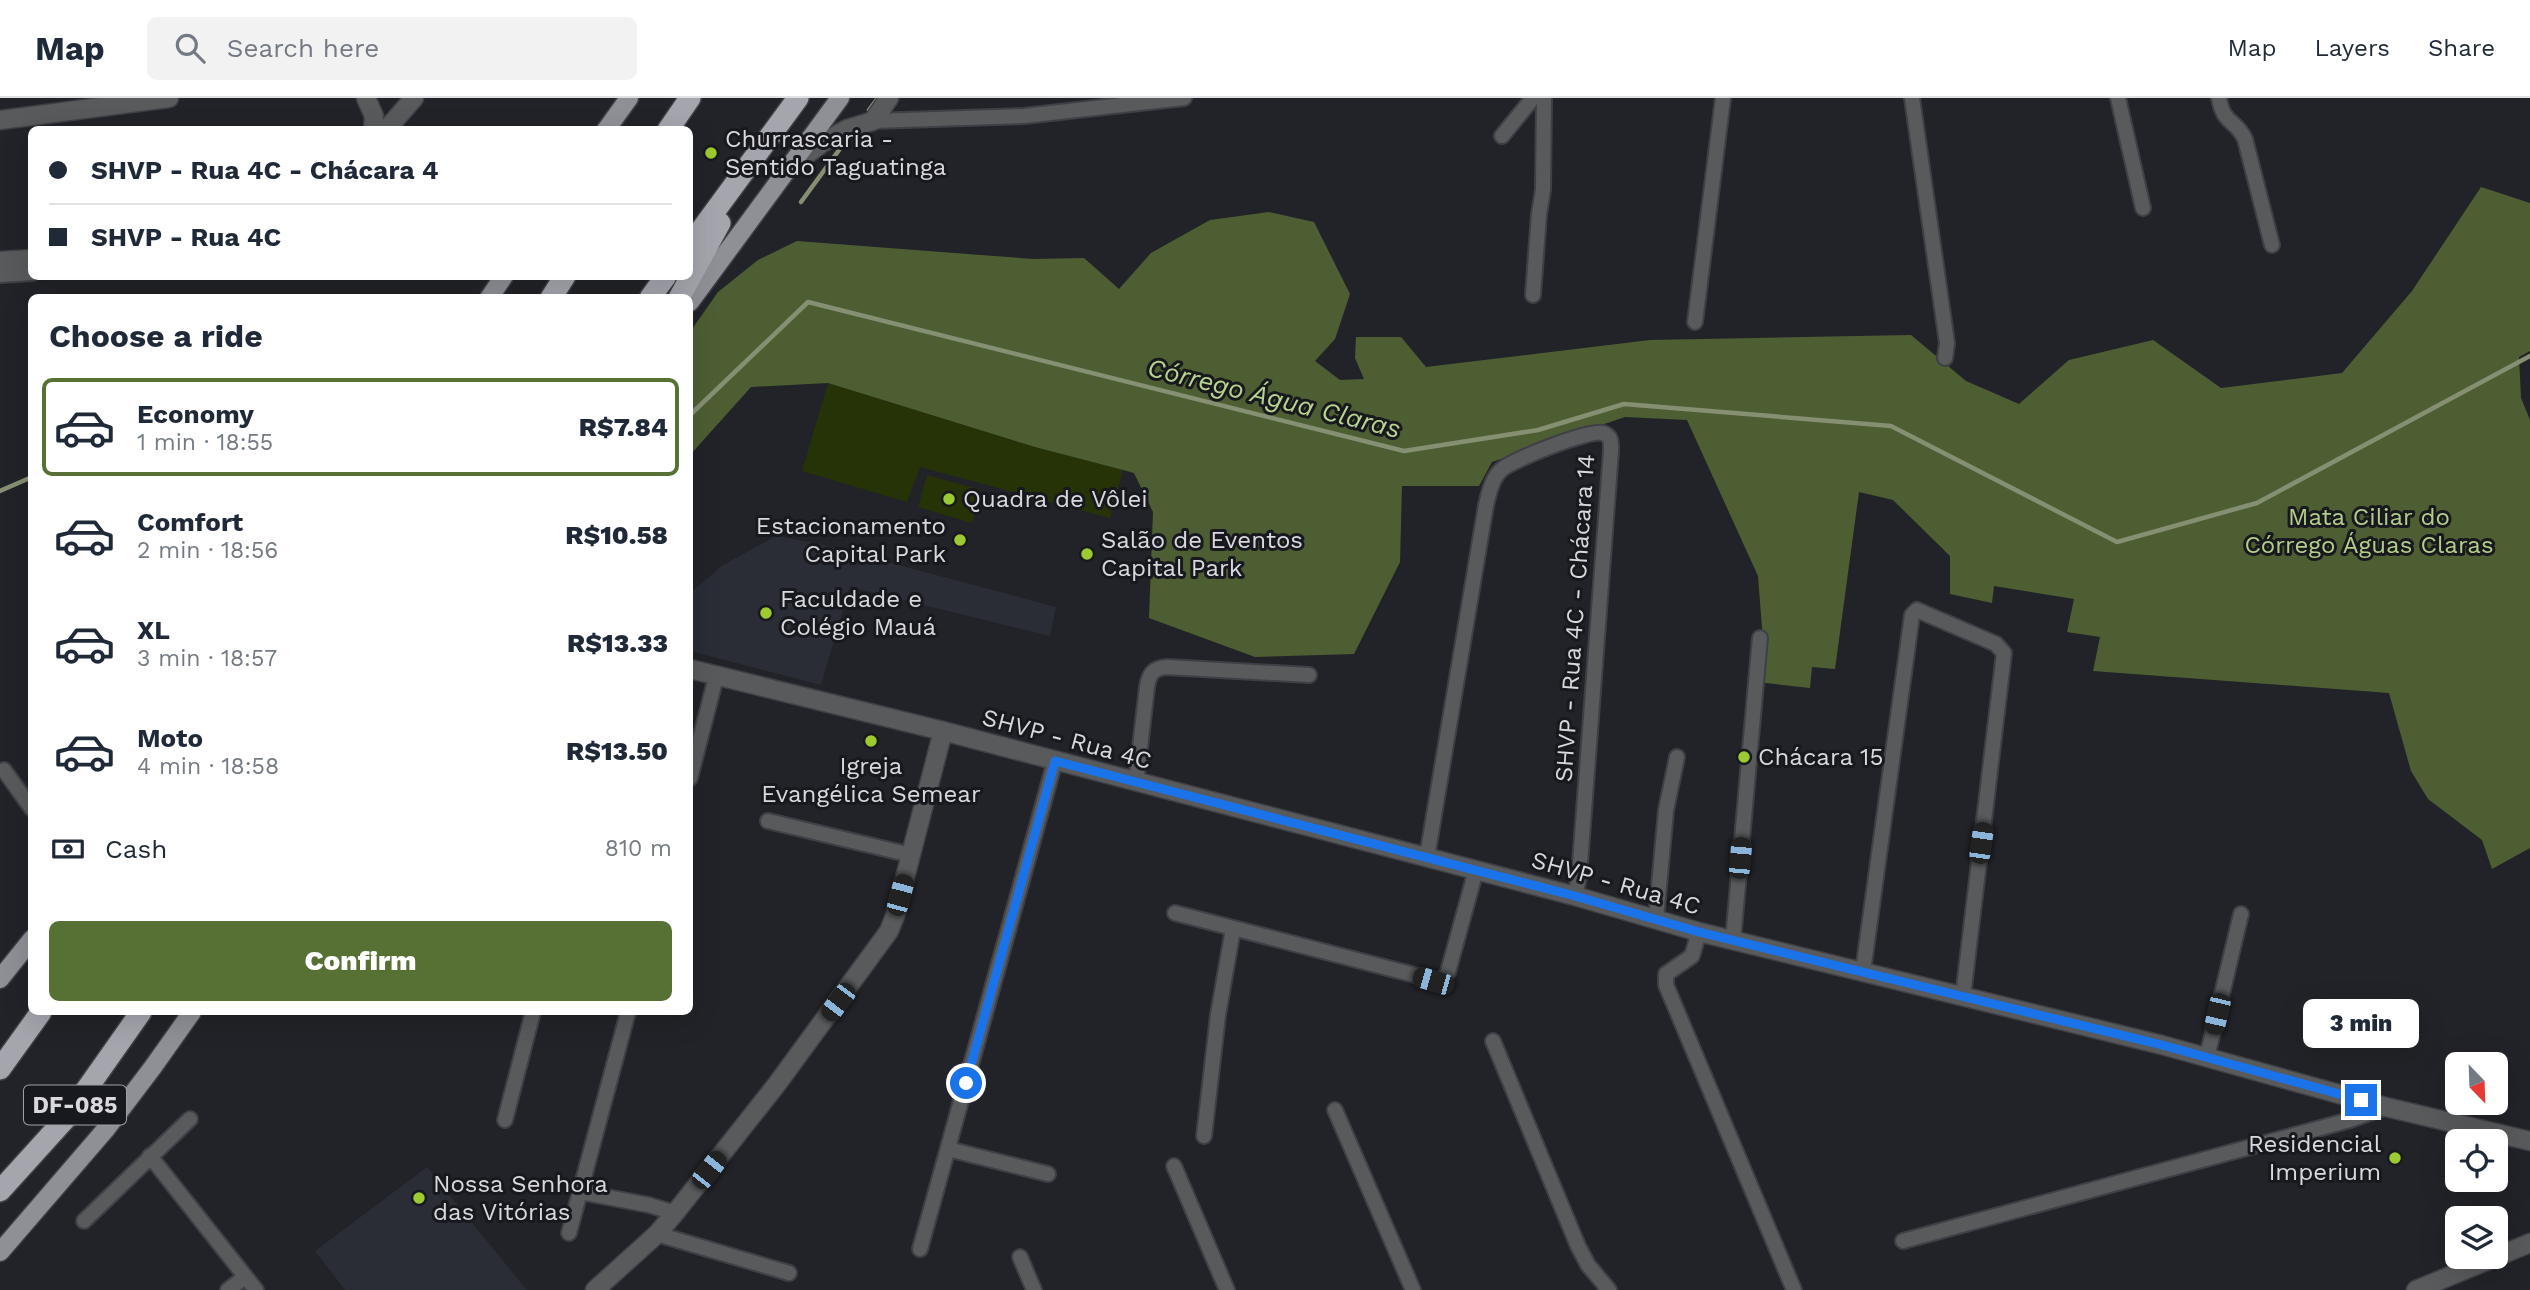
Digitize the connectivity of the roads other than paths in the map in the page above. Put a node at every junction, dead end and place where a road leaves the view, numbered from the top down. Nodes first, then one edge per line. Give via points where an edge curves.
1 (169, 98) edge
2 (366, 98) edge
3 (414, 98) edge
4 (690, 98) edge
5 (797, 98) edge
6 (840, 98) edge
7 (889, 98) edge
8 (1184, 98) edge
9 (1533, 98) edge
10 (1544, 98) edge
11 (1723, 98) edge
12 (1912, 98) edge
13 (2118, 98) edge
14 (2219, 98) edge
15 (624, 102) edge
16 (0, 120) edge
17 (873, 121) junction
18 (373, 126) edge
19 (390, 126) edge
20 (609, 126) edge
21 (671, 126) edge
22 (1502, 136) dead end
23 (758, 155) junction
24 (785, 171) junction
25 (2143, 208) dead end
26 (693, 242) edge
27 (2272, 245) dead end
28 (28, 260) edge
29 (0, 261) edge
30 (28, 273) edge
31 (693, 273) edge
32 (0, 275) edge
33 (1533, 295) dead end
34 (693, 298) edge
35 (1695, 321) dead end
36 (1945, 358) dead end
37 (1760, 638) dead end
38 (693, 670) edge
39 (1309, 675) dead end
40 (716, 677) junction
41 (943, 731) junction
42 (1677, 757) dead end
43 (1055, 761) junction
44 (693, 766) edge
45 (4, 769) dead end
46 (1136, 782) junction
47 (28, 803) edge
48 (768, 821) dead end
49 (911, 855) junction
50 (1427, 857) junction
51 (1476, 870) junction
52 (1575, 896) junction
53 (1175, 913) dead end
54 (2241, 914) dead end
55 (1656, 919) junction
56 (1233, 929) junction
57 (1699, 932) junction
58 (1732, 940) junction
59 (28, 945) edge
60 (1863, 971) junction
61 (0, 979) edge
62 (1963, 996) junction
63 (39, 1015) edge
64 (139, 1015) edge
65 (190, 1015) edge
66 (532, 1015) edge
67 (627, 1015) edge
68 (1493, 1041) dead end
69 (2207, 1057) junction
70 (0, 1069) edge
71 (2386, 1107) junction
72 (1335, 1110) dead end
73 (190, 1119) dead end
74 (505, 1119) dead end
75 (1204, 1136) dead end
76 (2530, 1141) edge
77 (948, 1149) junction
78 (150, 1156) junction
79 (1174, 1166) dead end
80 (1048, 1174) dead end
81 (0, 1191) edge
82 (580, 1192) junction
83 (675, 1213) junction
84 (84, 1221) dead end
85 (569, 1233) dead end
86 (657, 1234) junction
87 (1903, 1241) dead end
88 (2529, 1245) edge
89 (920, 1249) dead end
90 (0, 1252) edge
91 (1020, 1256) dead end
92 (789, 1273) dead end
93 (245, 1277) junction
94 (228, 1290) edge
95 (256, 1290) edge
96 (595, 1290) edge
97 (1034, 1290) edge
98 (1227, 1290) edge
99 (1413, 1290) edge
100 (1609, 1290) edge
101 (1794, 1290) edge
102 (2416, 1290) edge

1 - 16 street
2 - 18 street
3 - 19 street
4 - 21 highway
5 - 23 highway
6 - 24 main road
7 - 17 street
8 - 17 street via 1024,116
9 - 22 street
10 - 33 street via 1543,190
11 - 35 street
12 - 36 street via 1947,343
13 - 25 street
14 - 27 street via 2222,114 2245,139
15 - 20 main road
17 - 24 street via 822,143
23 - 26 highway
23 - 31 highway
24 - 34 main road
28 - 29 street
30 - 32 street
37 - 58 street
38 - 40 street, SHVP - Rua 4C
39 - 46 street via 1155,669 1149,677
40 - 41 street, SHVP - Rua 4C
40 - 44 street
41 - 43 street, SHVP - Rua 4C
41 - 49 street
42 - 55 street via 1666,810
43 - 46 street, SHVP - Rua 4C
43 - 77 street
45 - 47 street
46 - 50 street, SHVP - Rua 4C
48 - 49 street
49 - 83 street via 895,916 880,945
50 - 51 street, SHVP - Rua 4C
50 - 52 street, SHVP - Rua 4C - Chácara 14 via 1491,487 1508,465 1601,432 1611,441 1611,451
51 - 52 street, SHVP - Rua 4C
51 - 56 street via 1448,972 1438,981
52 - 55 street, SHVP - Rua 4C
53 - 56 street
54 - 69 street
55 - 57 street, SHVP - Rua 4C
56 - 75 street
57 - 58 street, SHVP - Rua 4C
57 - 101 street via 1692,956 1666,974 1666,985
58 - 60 street, SHVP - Rua 4C
59 - 61 main road
60 - 62 street, SHVP - Rua 4C
60 - 62 street via 1912,615 1917,610 1996,644 2004,653
62 - 69 street, SHVP - Rua 4C
63 - 70 highway, DF-085
64 - 81 highway, DF-085 via 67,1117
65 - 90 main road via 106,1129
66 - 74 street
67 - 82 street
68 - 100 street via 1578,1246
69 - 71 street, SHVP - Rua 4C
71 - 76 street, SHVP - Rua 4C
71 - 87 street
72 - 99 street
73 - 78 street
77 - 80 street
77 - 89 street
78 - 84 street
78 - 93 street
79 - 98 street
82 - 83 street
82 - 85 street
83 - 86 street
86 - 92 street
86 - 96 street
88 - 102 street
91 - 97 street
93 - 94 street
93 - 95 street

